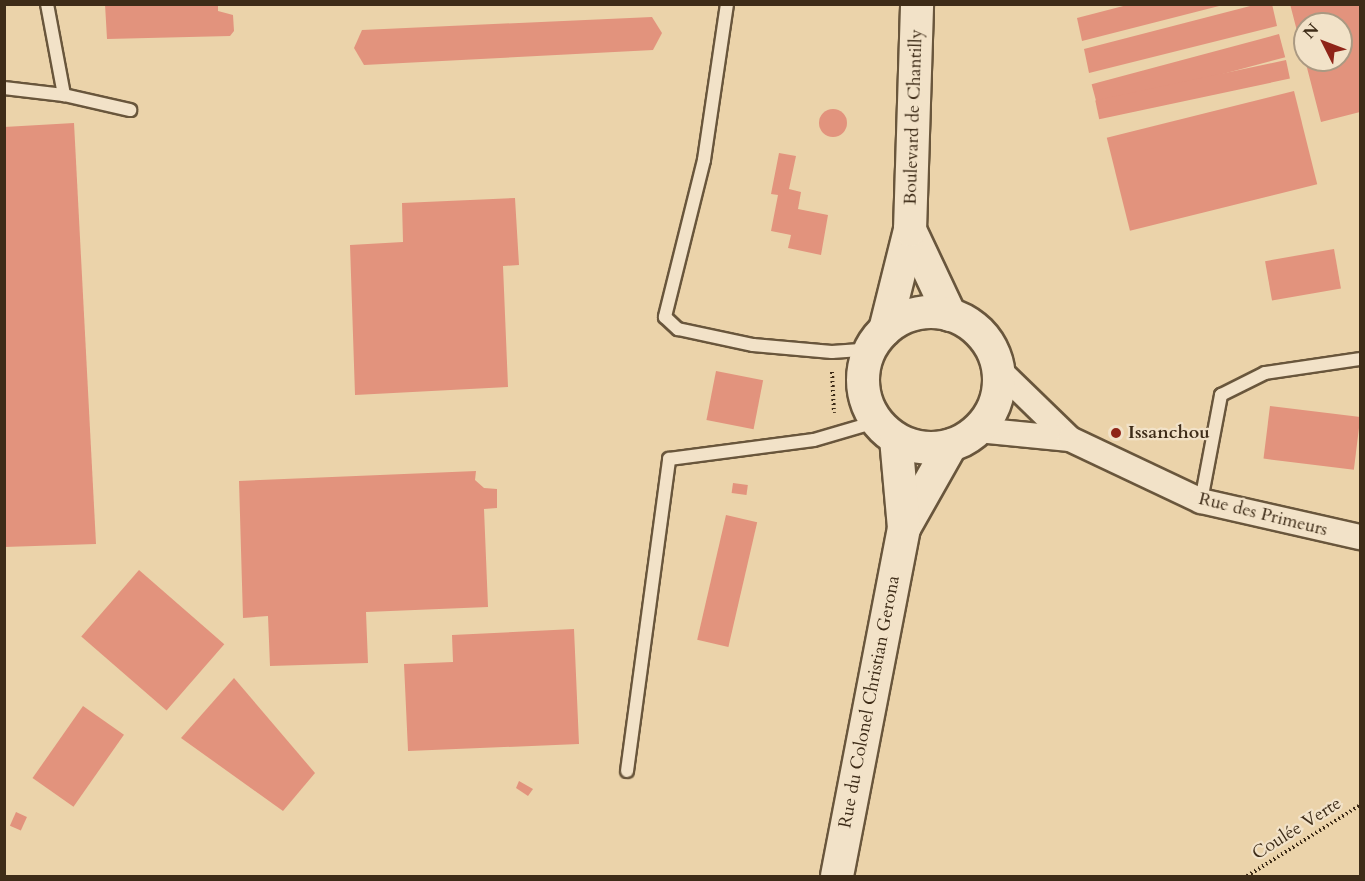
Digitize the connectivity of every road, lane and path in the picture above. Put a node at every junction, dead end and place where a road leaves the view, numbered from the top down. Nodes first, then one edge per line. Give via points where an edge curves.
1 (47, 4) edge
2 (727, 4) edge
3 (917, 4) edge
4 (4, 88) edge
5 (63, 95) junction
6 (130, 110) dead end
7 (910, 230) junction
8 (950, 315) junction
9 (878, 340) junction
10 (832, 352) junction
11 (1360, 359) edge
12 (999, 370) junction
13 (886, 430) junction
14 (978, 430) junction
15 (834, 434) junction
16 (1070, 439) junction
17 (951, 445) junction
18 (1202, 501) junction
19 (904, 528) junction
20 (1360, 537) edge
21 (627, 771) dead end
22 (1360, 805) edge
23 (837, 876) edge
24 (1247, 876) edge

1 - 5 lane
2 - 10 lane via 704,160 665,317 678,329 726,341
3 - 7 street, Boulevard de Chantilly
4 - 5 lane
5 - 6 lane
7 - 8 street, Boulevard de Chantilly
7 - 9 street, Boulevard de Chantilly
8 - 9 street via 918,313
8 - 12 street via 979,331
9 - 10 lane
9 - 13 street via 862,378
10 - 15 path
11 - 18 lane via 1265,373 1221,395
12 - 14 street via 992,413
12 - 16 street, Rue des Primeurs
13 - 15 lane
13 - 17 street via 913,447
13 - 19 street, Rue du Colonel Christian Gerona
14 - 16 street, Rue des Primeurs
14 - 17 street
15 - 21 lane via 669,459
16 - 18 street, Rue des Primeurs
17 - 19 street, Rue du Colonel Christian Gerona
18 - 20 street, Rue des Primeurs
19 - 23 street, Rue du Colonel Christian Gerona
22 - 24 path, Coulée Verte

